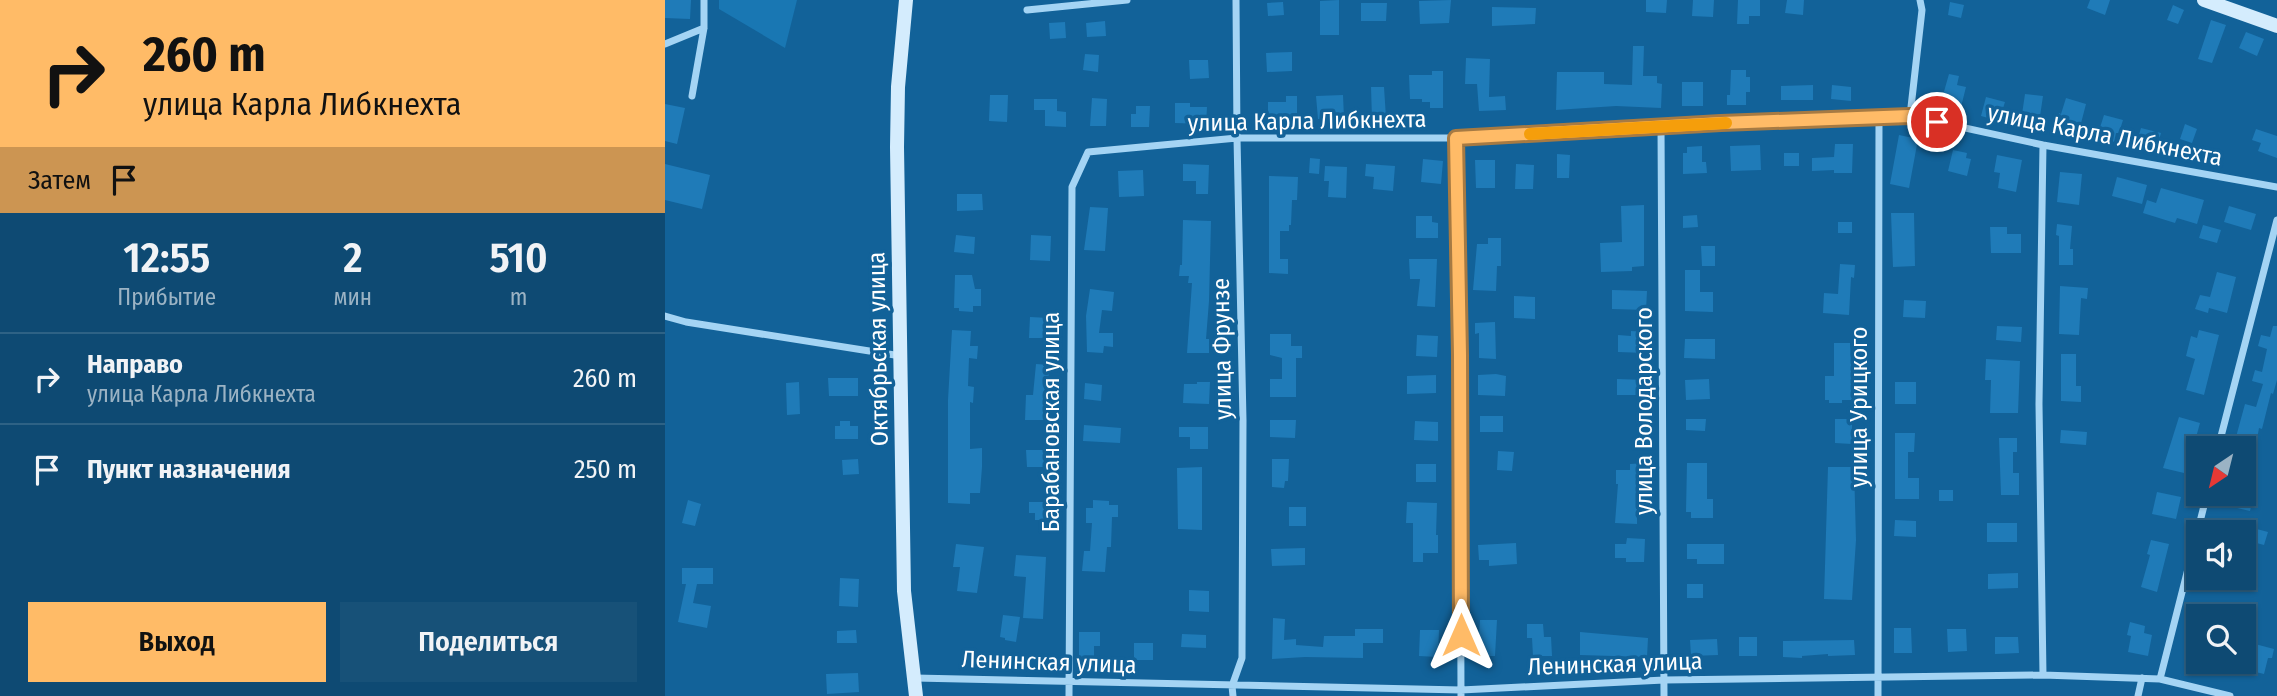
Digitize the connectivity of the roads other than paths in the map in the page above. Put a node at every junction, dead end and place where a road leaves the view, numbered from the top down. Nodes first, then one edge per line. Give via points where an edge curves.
1 (704, 0) edge
2 (906, 0) edge
3 (1127, 0) edge
4 (1237, 0) edge
5 (1920, 0) edge
6 (2204, 0) edge
7 (1027, 10) dead end
8 (2277, 26) edge
9 (704, 29) junction
10 (665, 44) edge
11 (692, 96) dead end
12 (1910, 116) junction
13 (1879, 117) junction
14 (1661, 127) junction
15 (1237, 138) junction
16 (1456, 138) junction
17 (2043, 145) junction
18 (1088, 152) joint
19 (2277, 187) edge
20 (2277, 220) edge
21 (665, 316) edge
22 (901, 356) junction
23 (2221, 436) edge
24 (2204, 506) edge
25 (2043, 675) junction
26 (915, 678) junction
27 (1878, 678) junction
28 (2142, 678) junction
29 (2160, 679) junction
30 (1664, 680) junction
31 (1069, 682) junction
32 (1232, 686) junction
33 (1461, 693) edge
34 (916, 696) edge
35 (1069, 696) edge
36 (1233, 696) edge
37 (1664, 696) edge
38 (1878, 696) edge
39 (2138, 696) edge
40 (2230, 696) edge

1 - 9 street
2 - 22 main road, Октябрьская улица via 897,99
3 - 7 street
4 - 15 street, улица Фрунзе
5 - 12 street
6 - 8 main road
9 - 10 street
9 - 11 street
12 - 13 street, улица Карла Либкнехта
12 - 17 street, улица Карла Либкнехта
13 - 14 street, улица Карла Либкнехта
13 - 27 street, улица Урицкого
14 - 16 street, улица Карла Либкнехта
14 - 30 street, улица Володарского
15 - 16 street, улица Карла Либкнехта
15 - 18 street, улица Карла Либкнехта
15 - 32 street, улица Фрунзе via 1243,657
16 - 33 street
17 - 19 street, улица Карла Либкнехта
17 - 25 street via 2039,404
18 - 31 street, Барабановская улица via 1072,187
20 - 23 street
21 - 22 street
22 - 26 main road, Октябрьская улица via 904,591
24 - 29 street
25 - 27 street, Ленинская улица
25 - 28 street, Ленинская улица
26 - 31 street, Ленинская улица
26 - 34 main road, Октябрьская улица
27 - 30 street, Ленинская улица
27 - 38 street, улица Урицкого
28 - 29 street, Ленинская улица
28 - 39 street
29 - 40 street, Ленинская улица
30 - 33 street, Ленинская улица
30 - 37 street, улица Володарского
31 - 32 street, Ленинская улица
31 - 35 street, Барабановская улица
32 - 33 street, Ленинская улица
32 - 36 street, улица Фрунзе

